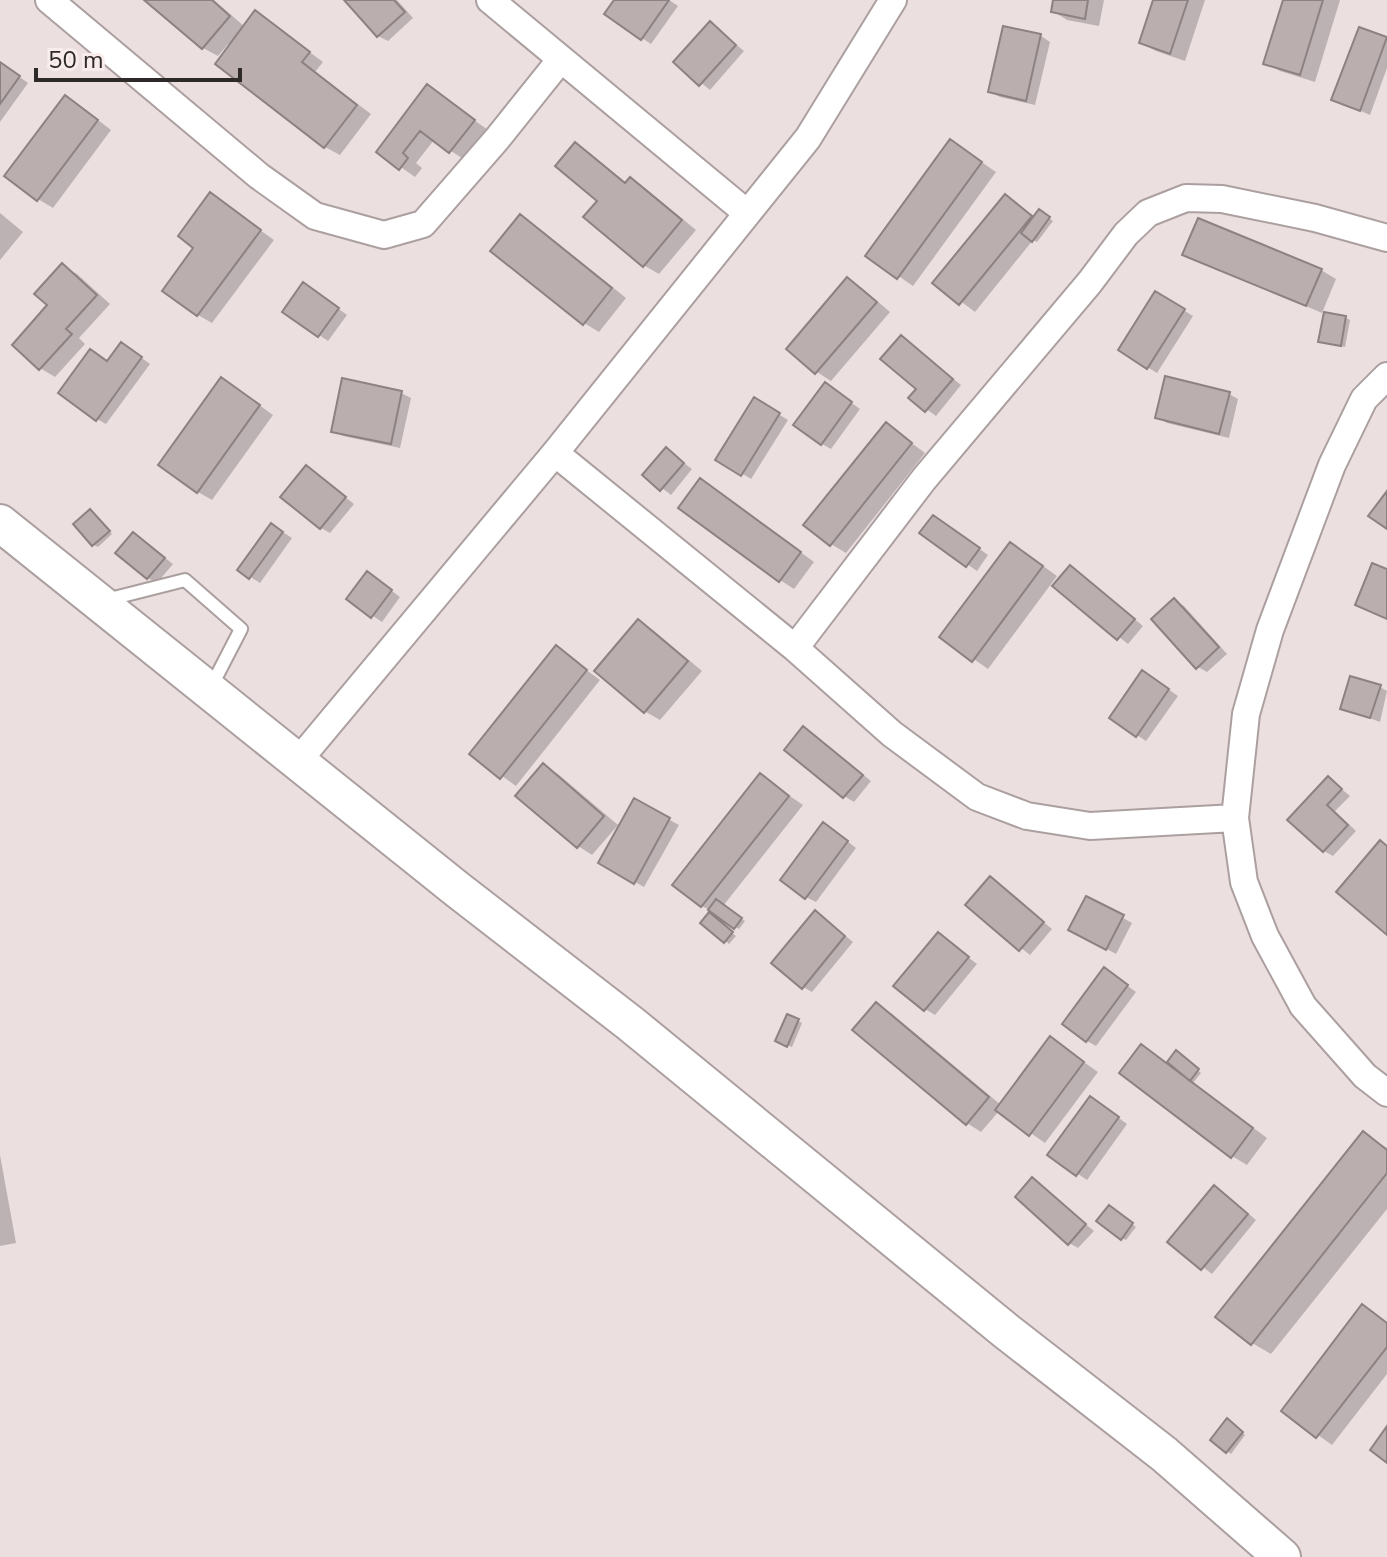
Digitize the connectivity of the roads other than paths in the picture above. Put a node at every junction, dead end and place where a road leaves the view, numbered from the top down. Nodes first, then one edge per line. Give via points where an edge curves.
1 (49, 0) edge
2 (490, 0) edge
3 (893, 0) edge
4 (561, 59) junction
5 (747, 213) junction
6 (1387, 238) edge
7 (1387, 376) edge
8 (555, 453) junction
9 (0, 523) edge
10 (99, 602) junction
11 (795, 648) junction
12 (210, 690) junction
13 (298, 761) junction
14 (1235, 818) junction
15 (1387, 1093) edge
16 (1282, 1557) edge

1 - 4 street via 259,176 315,216 384,235 423,224
2 - 4 street
3 - 5 street via 808,138
4 - 5 street
5 - 8 street
6 - 11 street via 1222,199 1186,198 1148,213 924,479
7 - 14 street via 1364,399 1332,465 1270,630 1246,714
8 - 11 street
8 - 13 street
9 - 10 street
10 - 12 street
10 - 12 lane via 185,580 241,630
11 - 14 street via 892,734 977,797 1027,816 1090,826
12 - 13 street
13 - 16 street via 1164,1454
14 - 15 street via 1244,882 1265,936 1303,1006 1365,1076

